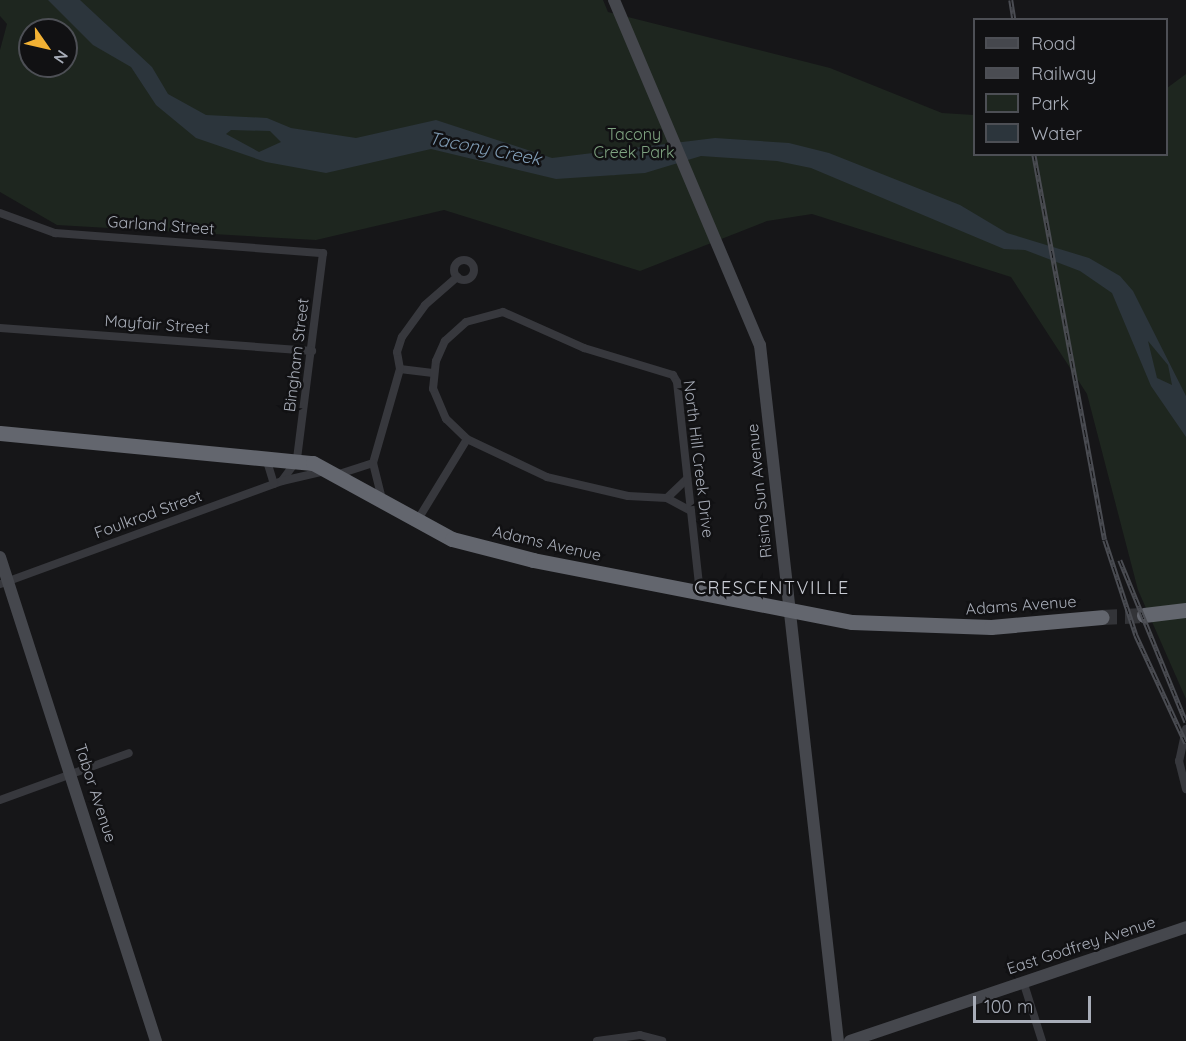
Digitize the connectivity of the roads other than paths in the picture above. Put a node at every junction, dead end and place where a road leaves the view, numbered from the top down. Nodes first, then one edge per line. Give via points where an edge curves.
1 (618, 1) edge
2 (0, 213) edge
3 (323, 253) joint
4 (457, 277) dead end
5 (0, 328) edge
6 (312, 351) junction
7 (400, 369) junction
8 (433, 373) junction
9 (0, 433) edge
10 (467, 439) junction
11 (266, 458) junction
12 (297, 460) junction
13 (373, 463) junction
14 (330, 473) junction
15 (687, 479) junction
16 (278, 482) junction
17 (667, 498) junction
18 (382, 503) junction
19 (691, 511) junction
20 (417, 521) junction
21 (0, 557) edge
22 (4, 583) edge
23 (700, 594) junction
24 (1186, 610) edge
25 (788, 611) junction
26 (1144, 615) tunnel mouth
27 (1102, 617) tunnel mouth
28 (1186, 729) edge
29 (129, 753) dead end
30 (73, 773) junction
31 (1186, 789) edge
32 (0, 800) edge
33 (1186, 927) edge
34 (1023, 981) junction
35 (156, 1041) edge
36 (597, 1041) edge
37 (662, 1041) edge
38 (838, 1041) edge
39 (850, 1041) edge
40 (1042, 1041) edge

1 - 25 main road, Rising Sun Avenue via 760,345
2 - 3 street, Garland Street via 55,232
3 - 6 street, Bingham Street
4 - 7 street via 409,324 397,352
5 - 6 street, Mayfair Street
6 - 12 street, Bingham Street
7 - 8 street
7 - 13 street
8 - 10 street via 439,409
8 - 15 street, North Hill Creek Drive via 445,341 478,316 520,316 584,348 674,375
9 - 11 highway, Adams Avenue
10 - 17 street via 575,486
10 - 20 street
11 - 12 highway, Adams Avenue
11 - 16 street
12 - 14 highway, Adams Avenue
12 - 16 street
13 - 14 street, Foulkrod Street
13 - 18 street
14 - 16 street, Foulkrod Street
14 - 18 highway, Adams Avenue
15 - 17 street
15 - 19 street, North Hill Creek Drive
16 - 22 street, Foulkrod Street
17 - 19 street
18 - 20 highway, Adams Avenue
19 - 23 street, North Hill Creek Drive
20 - 23 highway, Adams Avenue via 488,549
21 - 22 main road, Tabor Avenue
22 - 30 main road, Tabor Avenue
23 - 25 highway, Adams Avenue
24 - 26 highway
25 - 27 highway, Adams Avenue via 863,624 957,627
25 - 38 main road, Rising Sun Avenue
28 - 31 street via 1179,761
29 - 30 street
30 - 32 street
30 - 35 main road, Tabor Avenue
33 - 34 main road, East Godfrey Avenue
34 - 39 main road, East Godfrey Avenue
34 - 40 street
36 - 37 street via 640,1035

